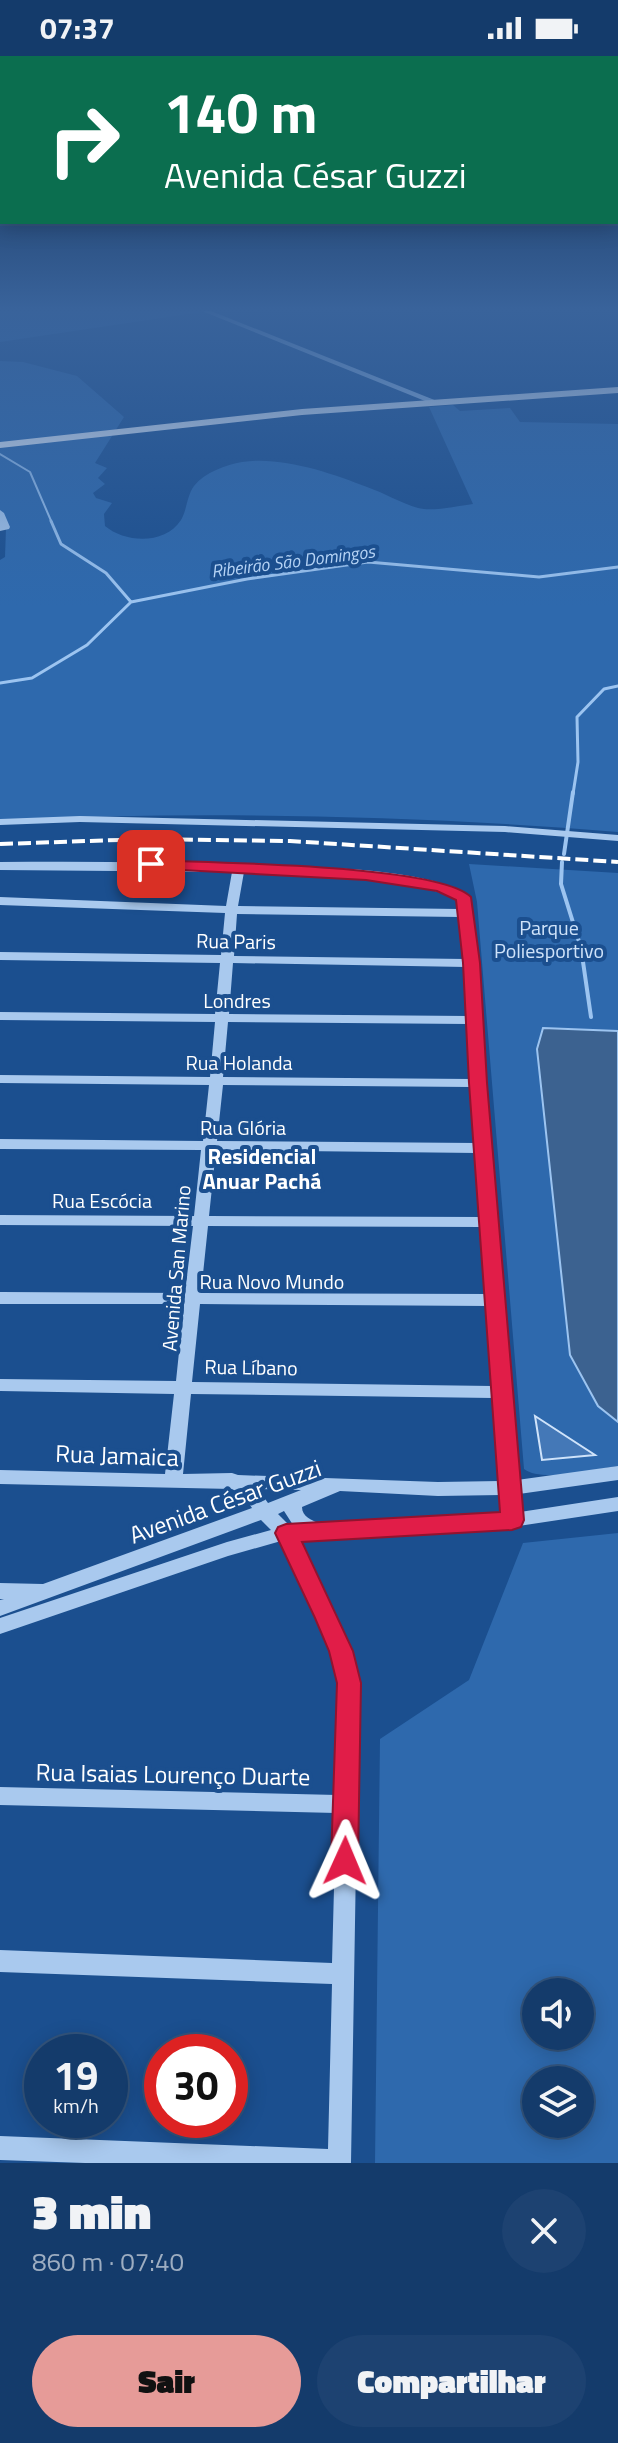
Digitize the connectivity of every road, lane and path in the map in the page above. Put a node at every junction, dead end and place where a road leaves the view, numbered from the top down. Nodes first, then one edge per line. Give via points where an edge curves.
1 (337, 409) edge
2 (0, 445) edge
3 (0, 513) edge
4 (0, 528) edge
5 (0, 822) edge
6 (618, 838) edge
7 (0, 866) edge
8 (239, 868) junction
9 (0, 901) edge
10 (465, 905) junction
11 (231, 910) junction
12 (0, 956) edge
13 (226, 962) junction
14 (472, 963) junction
15 (0, 1016) edge
16 (221, 1020) junction
17 (473, 1020) junction
18 (0, 1079) edge
19 (216, 1082) junction
20 (478, 1083) junction
21 (0, 1144) edge
22 (208, 1147) junction
23 (485, 1148) junction
24 (0, 1220) edge
25 (201, 1221) junction
26 (491, 1222) junction
27 (0, 1298) edge
28 (497, 1300) junction
29 (193, 1301) junction
30 (0, 1385) edge
31 (185, 1388) junction
32 (501, 1392) junction
33 (618, 1473) edge
34 (0, 1477) edge
35 (232, 1480) junction
36 (173, 1482) junction
37 (339, 1484) junction
38 (512, 1488) junction
39 (304, 1496) junction
40 (618, 1504) edge
41 (264, 1511) junction
42 (512, 1520) junction
43 (316, 1530) junction
44 (286, 1533) junction
45 (0, 1591) edge
46 (53, 1591) junction
47 (0, 1608) edge
48 (0, 1626) edge
49 (0, 1796) edge
50 (346, 1804) junction
51 (0, 1961) edge
52 (342, 1974) junction
53 (0, 2148) edge
54 (339, 2162) edge

1 - 2 main road
3 - 4 street via 6,527
5 - 6 street via 489,828
7 - 8 street
8 - 10 street via 366,875 441,886
8 - 11 street, Avenida San Marino
9 - 11 street
10 - 11 street
10 - 14 street
11 - 13 street, Avenida San Marino
12 - 13 street, Rua Paris
13 - 14 street, Rua Paris
13 - 16 street, Avenida San Marino
14 - 17 street
15 - 16 street, Londres
16 - 17 street, Londres
16 - 19 street, Avenida San Marino
17 - 20 street
18 - 19 street, Rua Holanda
19 - 20 street, Rua Holanda
19 - 22 street, Avenida San Marino
20 - 23 street
21 - 22 street, Rua Glória
22 - 23 street, Rua Glória
22 - 25 street, Avenida San Marino
23 - 26 street
24 - 25 street, Rua Escócia
25 - 26 street, Rua Escócia
25 - 29 street, Avenida San Marino
26 - 28 street
27 - 29 street, Rua Novo Mundo
28 - 29 street, Rua Novo Mundo
28 - 32 street
29 - 31 street, Avenida San Marino
30 - 31 street, Rua Líbano
31 - 32 street, Rua Líbano
31 - 36 street, Avenida San Marino
32 - 38 street
33 - 38 street, Avenida César Guzzi
34 - 36 street, Rua Jamaica
35 - 36 street, Rua Jamaica
35 - 37 street, Rua Jamaica
35 - 41 street
37 - 38 street, Avenida César Guzzi
37 - 39 street, Avenida César Guzzi
38 - 42 street
39 - 41 street, Avenida César Guzzi
39 - 43 street via 293,1504 293,1512
40 - 42 street, Avenida César Guzzi
41 - 44 street
41 - 46 street, Avenida César Guzzi
42 - 43 street, Avenida César Guzzi
43 - 44 street, Avenida César Guzzi
44 - 48 street, Avenida César Guzzi
44 - 50 street via 332,1629 349,1683
45 - 46 street
46 - 47 street, Avenida César Guzzi
49 - 50 street, Rua Isaias Lourenço Duarte
50 - 52 street
51 - 52 street
52 - 54 street
53 - 54 street

